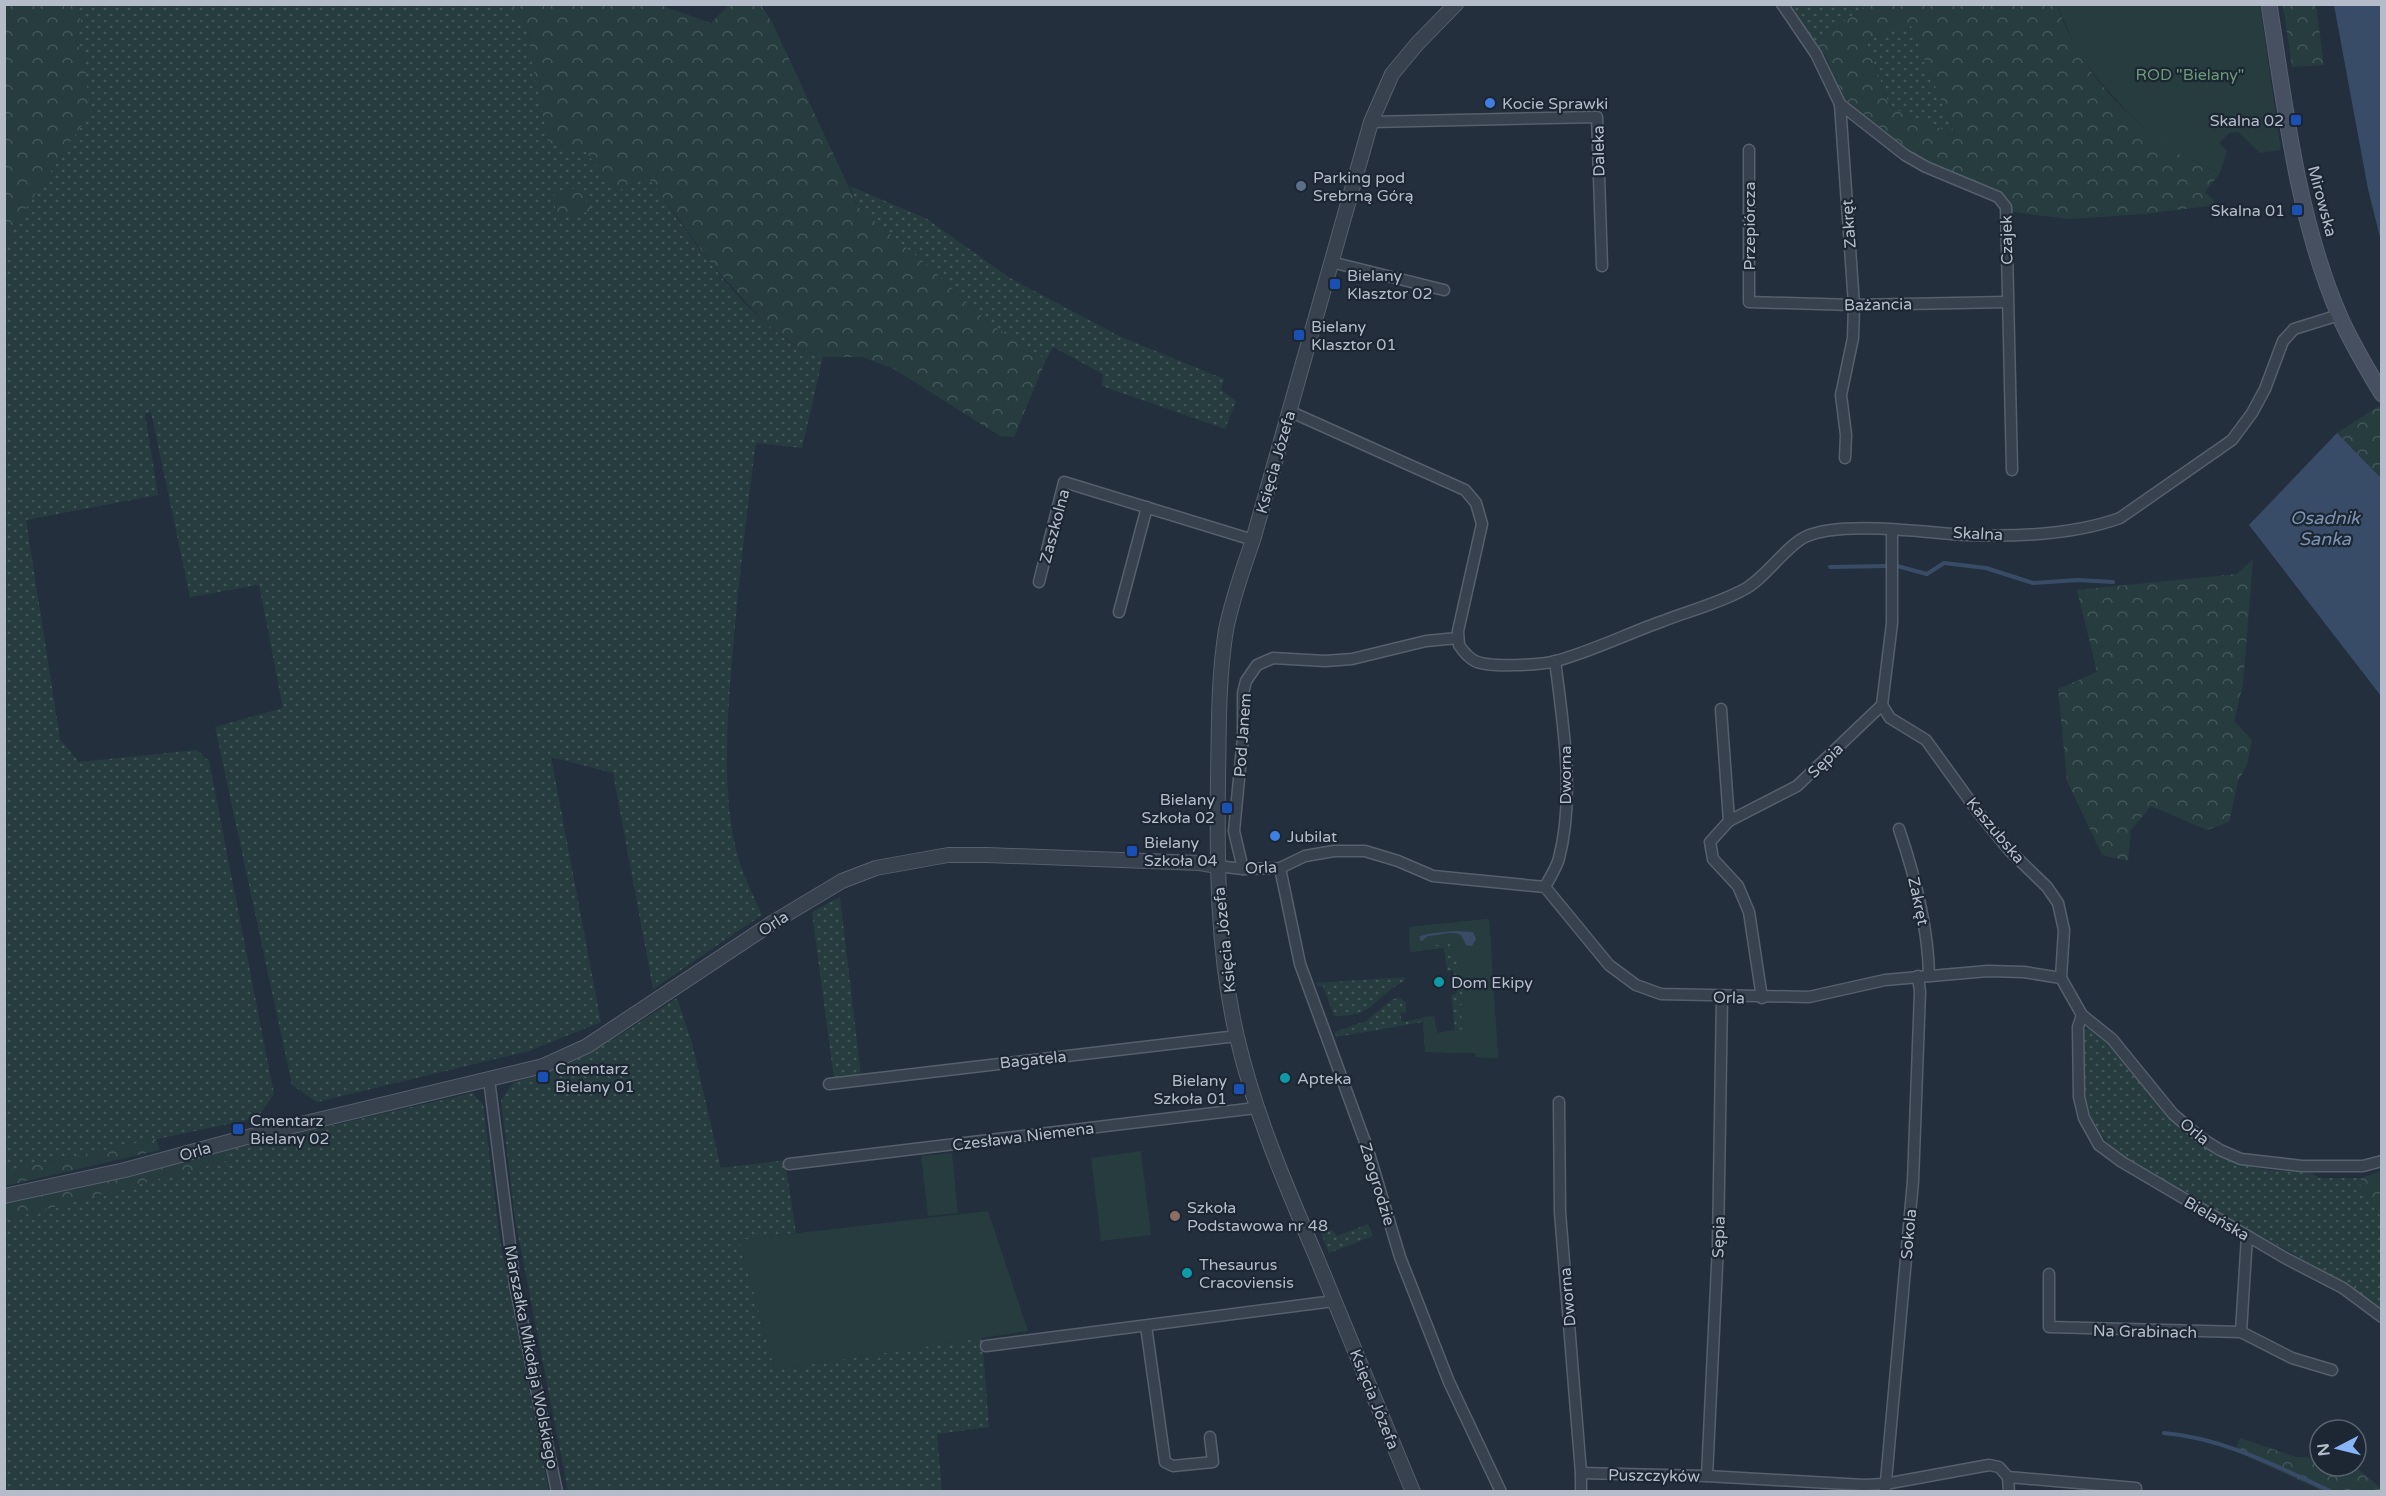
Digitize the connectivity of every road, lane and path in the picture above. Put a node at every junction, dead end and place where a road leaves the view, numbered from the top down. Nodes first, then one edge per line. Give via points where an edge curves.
1 (1782, 4) edge
2 (2269, 4) edge
3 (1452, 6) edge
4 (1840, 104) junction
5 (1371, 122) junction
6 (1749, 150) dead end
7 (1331, 262) junction
8 (1602, 266) dead end
9 (1444, 290) dead end
10 (1749, 302) joint
11 (2007, 302) junction
12 (1854, 305) junction
13 (2339, 315) junction
14 (2382, 394) edge
15 (1289, 411) junction
16 (1845, 458) dead end
17 (2012, 470) dead end
18 (1148, 507) junction
19 (1892, 530) junction
20 (1253, 540) junction
21 (1039, 582) dead end
22 (1119, 612) dead end
23 (1458, 638) junction
24 (1555, 661) junction
25 (1882, 705) junction
26 (1721, 709) dead end
27 (1729, 821) junction
28 (1899, 829) dead end
29 (1217, 866) junction
30 (1280, 868) junction
31 (1243, 869) junction
32 (1545, 886) junction
33 (1924, 976) junction
34 (2061, 978) junction
35 (1722, 997) junction
36 (1762, 998) junction
37 (2082, 1015) junction
38 (1237, 1036) junction
39 (489, 1079) junction
40 (829, 1084) dead end
41 (1559, 1102) dead end
42 (1256, 1108) junction
43 (2382, 1161) edge
44 (789, 1164) dead end
45 (4, 1196) edge
46 (2247, 1236) junction
47 (2049, 1274) dead end
48 (1334, 1300) junction
49 (2382, 1317) edge
50 (1146, 1326) junction
51 (2241, 1332) junction
52 (986, 1346) dead end
53 (2332, 1370) dead end
54 (1210, 1437) dead end
55 (1581, 1473) junction
56 (1707, 1476) junction
57 (2008, 1477) junction
58 (1734, 1479) junction
59 (1885, 1488) edge
60 (2136, 1488) dead end
61 (557, 1491) edge
62 (1413, 1491) edge
63 (1501, 1491) edge
64 (1581, 1491) edge
65 (1734, 1491) edge
66 (2009, 1491) edge

1 - 4 street, Zakręt via 1816,54
2 - 13 main road, Mirowska via 2295,167
3 - 5 street, Księcia Józefa via 1392,74
4 - 11 street, Czajek via 1905,155 1998,197 2006,207
4 - 12 street, Zakręt
5 - 7 street, Księcia Józefa
5 - 8 street, Daleka via 1597,117
6 - 10 street, Przepiórcza
7 - 9 street
7 - 15 street, Księcia Józefa
10 - 12 street, Bażancia
11 - 12 street, Bażancia
11 - 17 street, Czajek
12 - 16 street, Zakręt via 1854,338 1841,395
13 - 14 main road, Mirowska
13 - 19 street, Skalna via 2289,333 2265,389 2232,440 2120,518 2078,529 2013,535
15 - 20 street, Księcia Józefa
15 - 23 street via 1465,490 1476,503 1482,524
18 - 20 street, Zaszkolna
18 - 21 street, Zaszkolna via 1064,482
18 - 22 street
19 - 24 street, Skalna via 1834,529 1804,537 1745,590
19 - 25 street via 1892,623
20 - 29 street, Księcia Józefa via 1226,631 1221,672
23 - 24 street via 1464,652 1482,663
23 - 31 street, Pod Janem via 1426,641 1352,659 1273,658 1257,664 1243,693 1234,831
24 - 32 street, Dworna via 1565,740 1566,805 1559,859
25 - 27 street, Sępia via 1797,786
25 - 34 street, Kaszubska via 1890,718 1926,740 1978,812 2058,903 2064,930
26 - 27 street
27 - 36 street, Sępia via 1710,842 1713,859 1738,886 1749,912
28 - 33 street, Zakręt via 1913,871 1925,932
29 - 31 street, Orla
29 - 38 street, Księcia Józefa via 1221,934
29 - 39 street, Orla via 948,855 876,868 842,881 772,923 586,1046 543,1066
30 - 31 street, Orla
30 - 32 street, Orla via 1305,856 1334,850 1365,850 1433,876
30 - 63 street, Zaogrodzie via 1300,964 1368,1150 1400,1257 1449,1382
32 - 35 street, Orla via 1609,965 1635,985 1660,994
33 - 34 street, Orla via 1988,971
33 - 36 street, Orla via 1885,980 1809,997
33 - 59 street, Sokola via 1920,992 1914,1181
34 - 37 street, Orla
35 - 36 street, Orla
35 - 56 street, Sępia via 1718,1245
37 - 43 street, Orla via 2112,1040 2173,1114 2220,1150 2241,1159 2302,1166 2363,1166
37 - 46 street, Bielańska via 2078,1027 2079,1097 2084,1118 2099,1145
38 - 40 street, Bagatela
38 - 42 street, Księcia Józefa
39 - 45 street, Orla via 125,1170
39 - 61 street, Marszałka Mikołaja Wolskiego via 515,1285
41 - 55 street, Dworna via 1560,1212
42 - 44 street, Czesława Niemena
42 - 48 street, Księcia Józefa
46 - 49 street, Bielańska via 2343,1288
46 - 51 street
47 - 51 street, Na Grabinach via 2049,1328
48 - 50 street
48 - 62 street, Księcia Józefa
50 - 52 street
50 - 54 street via 1165,1462 1173,1466 1213,1462
51 - 53 street, Na Grabinach via 2292,1358
55 - 56 street, Puszczyków
55 - 64 street, Dworna
56 - 58 street, Puszczyków
57 - 59 street, Puszczyków via 1999,1467 1989,1466
57 - 60 street, Puszczyków
57 - 66 street
58 - 59 street, Puszczyków
58 - 65 street

